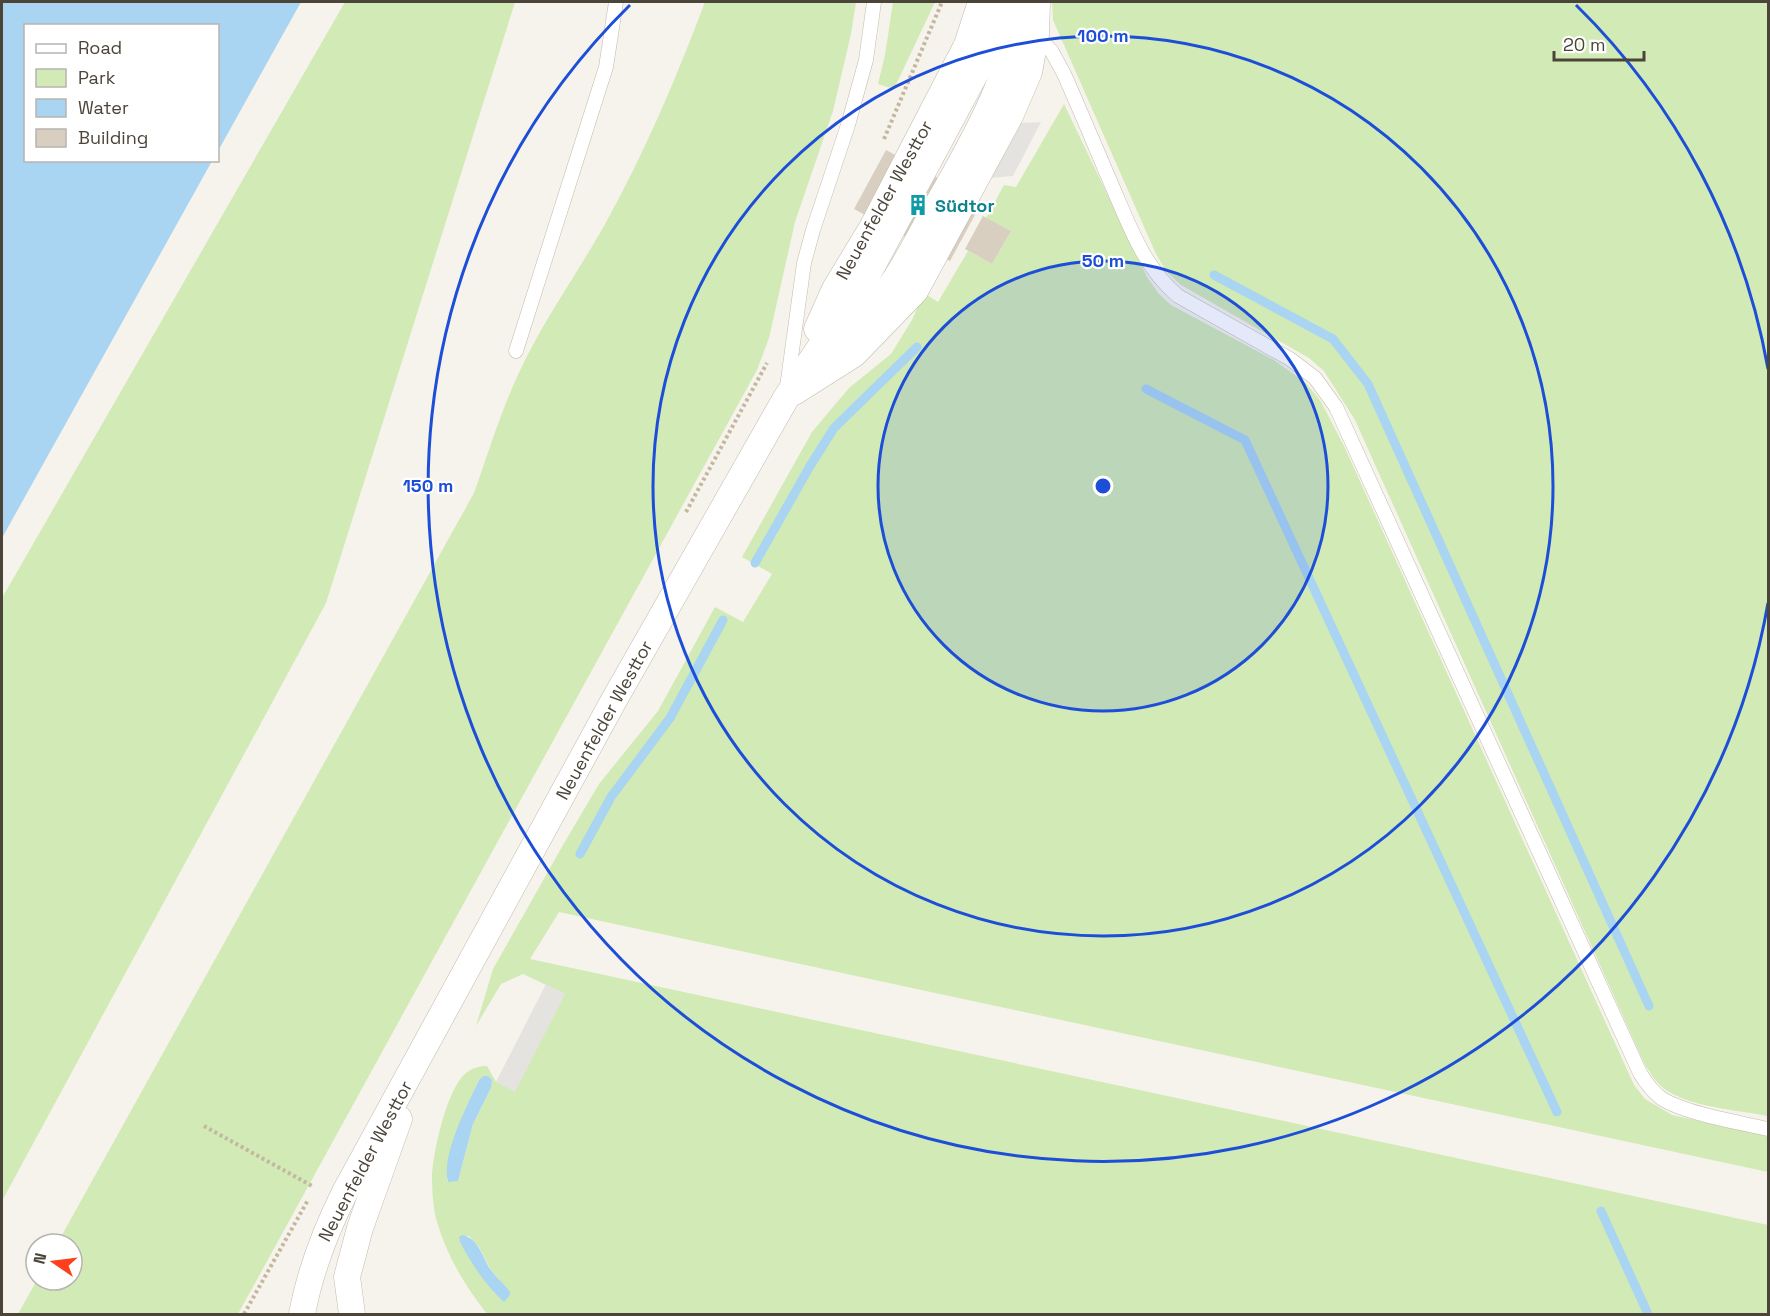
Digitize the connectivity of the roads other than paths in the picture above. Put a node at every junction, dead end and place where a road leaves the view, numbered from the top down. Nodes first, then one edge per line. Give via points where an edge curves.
1 (616, 2) edge
2 (874, 2) edge
3 (981, 2) edge
4 (1020, 9) edge
5 (516, 351) dead end
6 (786, 398) junction
7 (426, 1045) junction
8 (1768, 1129) edge
9 (302, 1314) edge
10 (352, 1314) edge

1 - 5 lane via 606,68
2 - 6 lane via 866,60 804,263
3 - 6 street, Neuenfelder Westtor via 967,45 872,228 835,289
4 - 6 street, Neuenfelder Westtor via 994,28 980,65 862,285
4 - 6 street, Neuenfelder Westtor via 1029,72 1010,116 915,291 855,354
4 - 8 lane via 1064,74 1134,236 1164,285 1178,297 1290,359 1315,378 1336,407 1649,1087 1679,1107
6 - 7 street, Neuenfelder Westtor via 614,700
7 - 9 street, Neuenfelder Westtor via 333,1217 318,1250
7 - 10 street, Neuenfelder Westtor via 360,1228 347,1277

